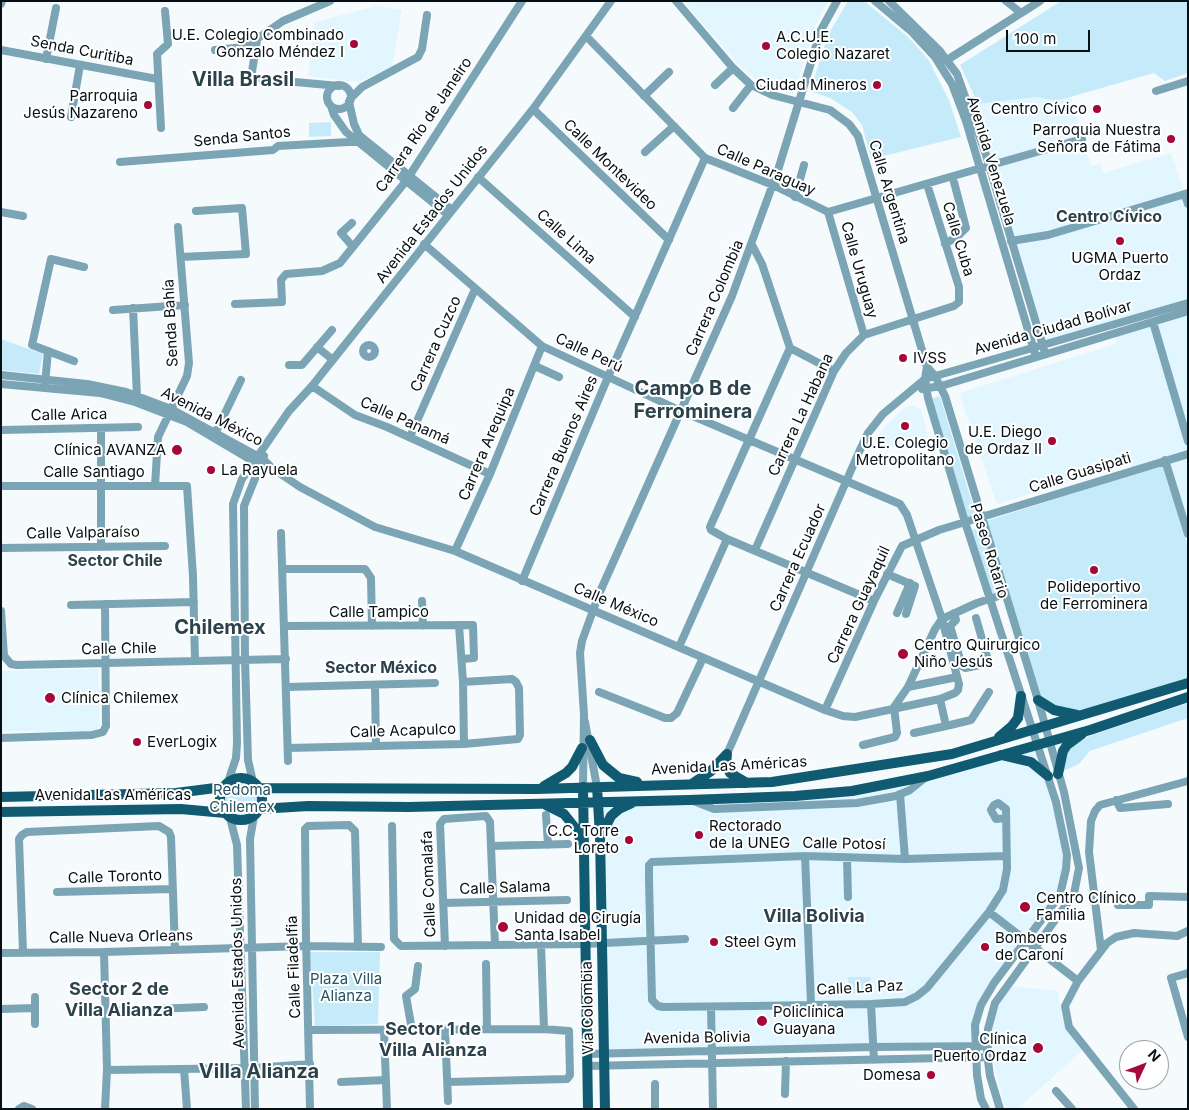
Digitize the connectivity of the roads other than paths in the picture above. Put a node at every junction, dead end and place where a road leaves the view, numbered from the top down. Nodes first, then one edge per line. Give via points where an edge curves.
1 (330, 1) edge
2 (522, 1) edge
3 (611, 1) edge
4 (676, 1) edge
5 (837, 1) edge
6 (875, 1) edge
7 (889, 1) edge
8 (1006, 1) edge
9 (1040, 1) edge
10 (56, 8) dead end
11 (165, 11) dead end
12 (1021, 13) junction
13 (427, 15) dead end
14 (586, 36) junction
15 (257, 40) junction
16 (1, 50) edge
17 (215, 50) dead end
18 (46, 59) junction
19 (947, 60) junction
20 (80, 65) junction
21 (733, 68) junction
22 (669, 72) dead end
23 (157, 79) junction
24 (1188, 81) edge
25 (313, 84) junction
26 (752, 84) junction
27 (715, 85) dead end
28 (341, 86) junction
29 (362, 87) junction
30 (1156, 91) dead end
31 (644, 96) junction
32 (350, 101) junction
33 (329, 103) junction
34 (798, 104) junction
35 (733, 108) dead end
36 (533, 109) junction
37 (71, 117) dead end
38 (674, 126) junction
39 (160, 128) dead end
40 (1082, 139) dead end
41 (363, 142) junction
42 (645, 152) dead end
43 (705, 158) junction
44 (120, 162) dead end
45 (804, 165) dead end
46 (990, 166) junction
47 (980, 168) junction
48 (478, 177) junction
49 (408, 178) junction
50 (954, 182) dead end
51 (927, 184) junction
52 (773, 185) junction
53 (1186, 194) edge
54 (795, 197) junction
55 (877, 199) junction
56 (1188, 204) edge
57 (196, 211) dead end
58 (1, 212) edge
59 (828, 212) junction
60 (450, 213) junction
61 (23, 216) dead end
62 (352, 224) dead end
63 (178, 227) dead end
64 (669, 240) junction
65 (1011, 241) junction
66 (424, 244) junction
67 (945, 244) junction
68 (752, 245) junction
69 (354, 247) junction
70 (181, 257) junction
71 (745, 262) junction
72 (762, 264) junction
73 (84, 268) dead end
74 (475, 290) junction
75 (959, 302) joint
76 (1188, 303) edge
77 (235, 304) dead end
78 (186, 305) junction
79 (133, 308) junction
80 (113, 310) dead end
81 (1188, 311) edge
82 (635, 317) junction
83 (912, 319) junction
84 (1153, 322) junction
85 (332, 330) dead end
86 (864, 335) junction
87 (542, 346) junction
88 (318, 347) junction
89 (790, 348) junction
90 (1044, 350) junction
91 (48, 351) junction
92 (1035, 353) junction
93 (333, 360) junction
94 (74, 361) dead end
95 (289, 365) dead end
96 (535, 366) junction
97 (927, 367) junction
98 (834, 371) junction
99 (1, 375) edge
100 (936, 376) junction
101 (559, 377) dead end
102 (608, 377) junction
103 (925, 379) junction
104 (241, 380) dead end
105 (45, 383) junction
106 (1, 384) edge
107 (312, 386) junction
108 (941, 386) junction
109 (915, 388) junction
110 (926, 389) junction
111 (138, 396) junction
112 (681, 411) junction
113 (171, 412) junction
114 (138, 427) dead end
115 (100, 428) junction
116 (1, 430) edge
117 (215, 435) junction
118 (410, 437) junction
119 (750, 441) junction
120 (1188, 442) edge
121 (1188, 454) edge
122 (258, 460) junction
123 (795, 460) junction
124 (1166, 460) junction
125 (272, 468) joint
126 (490, 474) junction
127 (847, 480) junction
128 (99, 485) junction
129 (1, 486) edge
130 (154, 486) junction
131 (981, 518) junction
132 (965, 522) junction
133 (281, 533) dead end
134 (1188, 534) edge
135 (727, 539) junction
136 (916, 539) junction
137 (101, 546) junction
138 (165, 546) dead end
139 (1, 548) edge
140 (755, 550) junction
141 (455, 551) junction
142 (282, 569) junction
143 (806, 573) junction
144 (887, 574) junction
145 (522, 580) junction
146 (910, 583) junction
147 (1005, 594) junction
148 (989, 598) junction
149 (422, 601) dead end
150 (874, 601) junction
151 (194, 602) junction
152 (105, 604) junction
153 (71, 605) dead end
154 (593, 610) junction
155 (1, 611) edge
156 (897, 613) dead end
157 (954, 613) junction
158 (906, 614) dead end
159 (976, 618) dead end
160 (942, 619) junction
161 (285, 626) junction
162 (372, 626) junction
163 (423, 626) junction
164 (459, 626) junction
165 (679, 647) junction
166 (462, 658) junction
167 (703, 658) junction
168 (286, 659) junction
169 (235, 660) junction
170 (245, 660) junction
171 (195, 661) junction
172 (106, 663) junction
173 (957, 677) junction
174 (758, 681) junction
175 (463, 682) junction
176 (435, 683) dead end
177 (1188, 683) edge
178 (375, 686) junction
179 (287, 687) junction
180 (908, 688) junction
181 (599, 692) dead end
182 (989, 692) dead end
183 (1021, 696) junction
184 (1188, 697) edge
185 (940, 699) junction
186 (1038, 700) junction
187 (894, 708) junction
188 (825, 710) junction
189 (584, 715) junction
190 (1083, 716) junction
191 (946, 726) junction
192 (1046, 726) junction
193 (1032, 730) junction
194 (1090, 730) junction
195 (914, 733) dead end
196 (1, 738) edge
197 (590, 740) junction
198 (1050, 740) junction
199 (993, 742) junction
200 (464, 744) junction
201 (1037, 744) junction
202 (863, 745) dead end
203 (376, 746) junction
204 (288, 748) junction
205 (582, 748) junction
206 (728, 754) junction
207 (998, 754) junction
208 (288, 761) dead end
209 (1058, 774) junction
210 (928, 776) junction
211 (1048, 776) junction
212 (1188, 781) edge
213 (748, 783) junction
214 (692, 784) junction
215 (226, 785) junction
216 (257, 785) junction
217 (650, 786) junction
218 (583, 787) junction
219 (597, 787) junction
220 (537, 789) junction
221 (900, 794) junction
222 (1, 797) edge
223 (645, 800) junction
224 (689, 800) junction
225 (1116, 800) junction
226 (598, 801) junction
227 (583, 802) junction
228 (540, 803) junction
229 (1168, 804) dead end
230 (1, 812) edge
231 (257, 813) junction
232 (227, 815) junction
233 (546, 815) dead end
234 (1006, 818) dead end
235 (392, 826) dead end
236 (600, 840) junction
237 (568, 844) dead end
238 (548, 845) junction
239 (491, 846) junction
240 (583, 849) junction
241 (805, 856) junction
242 (1006, 856) junction
243 (847, 858) junction
244 (905, 859) junction
245 (173, 889) junction
246 (57, 892) dead end
247 (848, 897) dead end
248 (1188, 897) edge
249 (567, 900) dead end
250 (494, 902) junction
251 (443, 903) junction
252 (1118, 905) dead end
253 (989, 912) junction
254 (1186, 932) edge
255 (685, 939) dead end
256 (651, 941) junction
257 (1026, 941) junction
258 (602, 943) junction
259 (541, 944) junction
260 (585, 944) junction
261 (495, 945) junction
262 (306, 946) junction
263 (445, 946) junction
264 (358, 947) junction
265 (382, 947) dead end
266 (241, 948) junction
267 (252, 948) junction
268 (1035, 948) junction
269 (174, 950) junction
270 (1101, 950) junction
271 (23, 952) junction
272 (104, 952) junction
273 (1, 953) edge
274 (486, 964) dead end
275 (418, 966) dead end
276 (1188, 973) edge
277 (1078, 981) junction
278 (35, 997) dead end
279 (811, 1004) junction
280 (872, 1004) junction
281 (711, 1006) junction
282 (204, 1007) dead end
283 (35, 1008) junction
284 (1, 1010) edge
285 (106, 1010) junction
286 (586, 1019) junction
287 (603, 1019) junction
288 (35, 1024) dead end
289 (487, 1029) junction
290 (544, 1029) junction
291 (309, 1030) junction
292 (384, 1030) junction
293 (412, 1030) junction
294 (446, 1033) junction
295 (1188, 1037) edge
296 (988, 1046) junction
297 (873, 1047) junction
298 (974, 1047) junction
299 (713, 1051) junction
300 (586, 1054) junction
301 (603, 1054) junction
302 (976, 1057) junction
303 (988, 1057) junction
304 (874, 1060) junction
305 (786, 1061) junction
306 (713, 1062) junction
307 (310, 1064) junction
308 (604, 1065) junction
309 (587, 1066) junction
310 (245, 1068) junction
311 (254, 1068) junction
312 (184, 1069) junction
313 (108, 1070) junction
314 (386, 1080) junction
315 (341, 1082) dead end
316 (448, 1082) junction
317 (655, 1084) dead end
318 (1056, 1091) dead end
319 (785, 1094) dead end
320 (448, 1101) dead end
321 (105, 1109) edge
322 (187, 1109) edge
323 (246, 1109) edge
324 (255, 1109) edge
325 (310, 1109) edge
326 (387, 1109) edge
327 (588, 1109) edge
328 (605, 1109) edge
329 (655, 1109) edge
330 (713, 1109) edge
331 (986, 1109) edge
332 (1000, 1109) edge
333 (1072, 1109) edge
334 (1134, 1109) edge

1 - 15 street via 283,21
2 - 49 street, Carrera Río de Janeiro
3 - 14 street, Avenida Estados Unidos
4 - 21 street, Calle Argentina
5 - 34 street, Carrera Colombia via 821,30
6 - 47 street, Avenida Venezuela via 912,32 935,57 952,84
7 - 19 street, Avenida Venezuela
8 - 12 street
9 - 12 street
10 - 18 street
11 - 23 street via 168,44 157,54
12 - 19 street
13 - 29 street via 418,57
14 - 31 street, Calle Paraguay
14 - 36 street, Avenida Estados Unidos
15 - 17 street via 245,47
15 - 25 street via 251,78
16 - 18 street, Senda Curitiba
18 - 20 street, Senda Curitiba
19 - 46 street, Avenida Venezuela via 963,91
20 - 23 street, Senda Curitiba
20 - 37 street
21 - 26 street, Calle Argentina
21 - 27 street
22 - 31 street
23 - 39 street
24 - 30 street
25 - 28 street
25 - 33 street
26 - 34 street, Calle Argentina via 772,96
26 - 35 street
28 - 29 street
28 - 32 street via 348,91
28 - 33 street via 328,92
29 - 32 street
31 - 38 street, Calle Paraguay
32 - 33 street via 341,109
32 - 41 street via 354,124
33 - 41 street via 346,132
34 - 52 street, Carrera Colombia
34 - 55 street, Calle Argentina via 830,110 849,124 858,136
36 - 48 street, Avenida Estados Unidos
36 - 64 street, Calle Montevideo
38 - 42 street
38 - 43 street, Calle Paraguay
40 - 46 street, Calle Paraguay
41 - 44 street, Senda Santos via 278,146 272,150
41 - 49 street
43 - 52 street, Calle Paraguay
43 - 64 street, Carrera Buenos Aires
45 - 54 street
46 - 47 street, Calle Paraguay
46 - 65 street, Avenida Venezuela
47 - 51 street, Calle Paraguay
47 - 92 street, Avenida Venezuela
48 - 60 street, Avenida Estados Unidos
48 - 82 street, Calle Lima
49 - 60 street
49 - 69 street, Carrera Río de Janeiro
50 - 67 street via 966,228
51 - 55 street, Calle Paraguay
51 - 67 street, Calle Cuba
52 - 54 street, Calle Paraguay
52 - 68 street, Carrera Colombia
53 - 56 street
53 - 65 street via 1048,235
54 - 59 street, Calle Paraguay
55 - 59 street, Calle Paraguay
55 - 83 street, Calle Argentina
57 - 70 street via 242,208 246,254
58 - 61 street
59 - 86 street, Calle Uruguay
60 - 66 street, Avenida Estados Unidos
62 - 69 street via 341,233
63 - 70 street, Senda Bahía
64 - 82 street, Carrera Buenos Aires
65 - 90 street, Avenida Venezuela
66 - 74 street, Calle Perú
66 - 93 street, Avenida Estados Unidos
67 - 75 street, Calle Cuba via 960,294
68 - 71 street, Carrera Colombia
68 - 72 street
69 - 77 street, Carrera Río de Janeiro via 331,268 286,274 281,280 282,302
70 - 78 street, Senda Bahía
71 - 72 street
71 - 112 street, Carrera Colombia
72 - 89 street
73 - 91 street via 50,259 32,345
74 - 87 street, Calle Perú
74 - 118 street, Carrera Cuzco
75 - 83 street, Carrera La Habana
76 - 90 street, Avenida Ciudad Bolívar
78 - 79 street
78 - 113 street, Senda Bahía via 189,363 187,376
79 - 80 street
79 - 111 street
81 - 84 street, Avenida Ciudad Bolívar
82 - 102 street, Carrera Buenos Aires
83 - 86 street, Carrera La Habana
83 - 97 street, Calle Argentina
84 - 90 street, Avenida Ciudad Bolívar
84 - 120 street
85 - 88 street
86 - 98 street, Carrera La Habana
87 - 96 street, Carrera Arequipa
87 - 102 street, Calle Perú
88 - 93 street
88 - 95 street via 302,365
89 - 98 street
89 - 119 street
90 - 92 street, Avenida Ciudad Bolívar
91 - 94 street
91 - 105 street
92 - 100 street, Avenida Ciudad Bolívar
92 - 108 street, Avenida Ciudad Bolívar
93 - 107 street, Avenida Estados Unidos
96 - 101 street
96 - 126 street, Carrera Arequipa
97 - 100 street, Calle Argentina
97 - 103 street, Calle Argentina
98 - 123 street, Carrera La Habana
99 - 105 street, Avenida México
100 - 103 street, Avenida Ciudad Bolívar
100 - 108 street, Paseo Rotario
102 - 112 street, Calle Perú
102 - 145 street, Carrera Buenos Aires
103 - 109 street, Carrera Ecuador
103 - 110 street, Paseo Rotario
104 - 117 street
105 - 106 street, Avenida México
105 - 111 street, Avenida México via 87,384
105 - 113 street, Avenida México via 100,392
107 - 118 street, Calle Panamá via 355,414
107 - 122 street, Avenida Estados Unidos via 289,411
108 - 110 street, Avenida Ciudad Bolívar
108 - 131 street, Paseo Rotario
109 - 110 street
109 - 127 street, Carrera Ecuador via 883,414 868,433
110 - 132 street, Paseo Rotario
111 - 113 street, Avenida México
112 - 119 street, Calle Perú
112 - 154 street, Carrera Colombia
113 - 117 street, Avenida México
113 - 130 street, Senda Bahía via 158,437
114 - 115 street, Calle Arica
115 - 116 street, Calle Arica
115 - 128 street
117 - 122 street, Avenida México
118 - 126 street, Calle Panamá
119 - 123 street, Calle Perú
119 - 135 street via 710,526 711,530
121 - 124 street, Calle Guasipati
122 - 125 street, Avenida México
122 - 169 street, Avenida Estados Unidos via 242,479 233,504
122 - 170 street, Avenida Estados Unidos via 244,506
123 - 127 street, Calle Perú
123 - 140 street, Carrera La Habana
124 - 131 street, Calle Guasipati
124 - 134 street
125 - 141 street, Calle México via 300,487 375,527
126 - 141 street, Carrera Arequipa
127 - 136 street, Calle Perú via 905,508
127 - 143 street, Carrera Ecuador
128 - 129 street, Calle Santiago
128 - 130 street, Calle Santiago
128 - 137 street
130 - 151 street, Calle Santiago via 187,486
131 - 132 street, Calle Guasipati
131 - 147 street, Paseo Rotario
132 - 136 street, Carrera Guayaquil
132 - 148 street, Paseo Rotario
133 - 142 street
135 - 140 street
135 - 165 street
136 - 144 street, Carrera Guayaquil via 902,546
136 - 160 street
137 - 138 street, Calle Valparaíso
137 - 139 street, Calle Valparaíso
140 - 143 street
141 - 145 street, Calle México
142 - 161 street
142 - 162 street via 365,569 369,572
143 - 150 street
143 - 174 street, Carrera Ecuador
144 - 146 street
144 - 150 street, Carrera Guayaquil
145 - 154 street, Calle México
146 - 156 street
146 - 158 street via 916,589
147 - 148 street
147 - 186 street, Paseo Rotario
148 - 157 street
148 - 183 street, Paseo Rotario
149 - 163 street
150 - 188 street, Carrera Guayaquil
151 - 152 street
151 - 171 street
152 - 153 street
152 - 172 street
154 - 165 street, Calle México
154 - 189 street, Carrera Colombia via 580,653
155 - 172 street, Calle Chile via 2,648 6,660 17,665
157 - 159 street via 956,620 950,626 965,668 985,664 988,660
157 - 160 street
160 - 173 street
160 - 180 street
161 - 162 street, Calle Tampico
161 - 168 street
162 - 163 street, Calle Tampico
163 - 164 street, Calle Tampico
164 - 166 street
164 - 166 street, Calle Tampico via 473,625 474,658
165 - 167 street, Calle México
166 - 175 street
167 - 174 street, Calle México
167 - 181 street via 678,713 671,718
168 - 170 street, Calle Chile
168 - 179 street
169 - 170 street, Calle Chile
169 - 171 street, Calle Chile
169 - 215 street, Avenida Estados Unidos via 236,758
170 - 216 street, Avenida Estados Unidos via 248,760
171 - 172 street, Calle Chile
172 - 196 street via 106,726 103,732
173 - 180 street
173 - 185 street, Calle México via 960,684 955,694
174 - 188 street, Calle México
174 - 206 street, Carrera Ecuador
175 - 200 street
175 - 200 street, Calle Acapulco via 512,679 516,682 519,688 520,736 518,739
176 - 178 street
177 - 190 main road, Avenida Las Américas
178 - 179 street
178 - 203 street
179 - 204 street
180 - 187 street
182 - 191 street via 971,720
183 - 193 street, Paseo Rotario
183 - 199 main road via 1018,718
184 - 194 main road, Avenida Las Américas
185 - 187 street, Calle México
185 - 191 street
186 - 190 main road via 1062,713
186 - 192 street, Paseo Rotario
187 - 188 street, Calle México via 855,717
187 - 202 street via 895,737
189 - 197 street, Carrera Colombia
189 - 205 street, Carrera Colombia
190 - 192 main road, Avenida Las Américas
191 - 195 street
192 - 193 main road, Avenida Las Américas
192 - 198 street, Paseo Rotario
193 - 199 main road, Avenida Las Américas
193 - 201 street, Paseo Rotario
194 - 198 main road, Avenida Las Américas
194 - 209 main road via 1067,745
197 - 217 main road via 603,765 613,774
197 - 219 street, Carrera Colombia
198 - 201 main road, Avenida Las Américas
198 - 209 street, Paseo Rotario
199 - 213 main road, Avenida Las Américas via 904,763
200 - 203 street, Calle Acapulco
201 - 207 main road, Avenida Las Américas
201 - 211 street, Paseo Rotario
203 - 204 street, Calle Acapulco
204 - 208 street
205 - 218 street, Carrera Colombia
205 - 220 main road via 566,773
206 - 213 main road via 726,764 730,773
206 - 214 main road
207 - 210 main road, Avenida Las Américas
207 - 211 main road via 1032,762
209 - 268 street, Paseo Rotario via 1078,868 1074,894
210 - 221 street, Avenida Las Américas
210 - 224 main road, Avenida Las Américas via 852,791
211 - 257 street, Paseo Rotario via 1066,843 1066,870 1060,896
212 - 225 street
213 - 214 main road, Avenida Las Américas
214 - 217 main road, Avenida Las Américas
215 - 216 main road via 242,778
215 - 222 main road, Avenida Las Américas via 176,794
215 - 232 main road via 220,800
216 - 220 main road, Avenida Las Américas
216 - 231 main road via 262,802
217 - 219 main road, Avenida Las Américas
218 - 219 main road, Avenida Las Américas
218 - 220 main road, Avenida Las Américas
218 - 227 main road, Vía Colombia
219 - 226 main road, Vía Colombia
221 - 224 street, Avenida Las Américas via 856,803 767,808 714,809
221 - 244 street
223 - 224 main road, Avenida Las Américas
223 - 226 main road, Avenida Las Américas
223 - 236 main road via 627,805 615,813 607,822
225 - 229 street via 1120,808
225 - 270 street via 1100,805 1091,821 1089,836
226 - 227 main road, Avenida Las Américas
226 - 236 main road, Vía Colombia
227 - 228 main road, Avenida Las Américas
227 - 240 main road, Vía Colombia
228 - 231 main road, Avenida Las Américas via 308,806
228 - 240 main road via 564,814 576,829
230 - 232 main road, Avenida Las Américas via 180,809
231 - 232 main road via 244,821
231 - 267 street, Avenida Estados Unidos via 250,839
232 - 266 street, Avenida Estados Unidos via 237,846
233 - 238 street
234 - 242 street, Calle La Paz
235 - 263 street via 396,944
236 - 258 main road, Vía Colombia
237 - 238 street
238 - 239 street
239 - 250 street
239 - 251 street, Calle Comalafa via 486,816 441,821
240 - 260 main road, Vía Colombia
241 - 243 street, Calle Potosí
241 - 256 street, Calle Potosí via 652,862 649,865
241 - 279 street
242 - 244 street, Calle Potosí
242 - 253 street, Calle La Paz via 1006,881
243 - 244 street, Calle Potosí
243 - 247 street
245 - 246 street, Calle Toronto
245 - 269 street
245 - 271 street via 168,832 158,826 27,832 19,839
248 - 252 street via 1149,896 1150,905
249 - 250 street, Calle Salama
250 - 251 street, Calle Salama
250 - 261 street
251 - 263 street, Calle Comalafa
253 - 257 street
253 - 280 street, Calle La Paz via 924,991 905,1002
254 - 270 street via 1177,936 1134,934 1116,937
255 - 256 street
256 - 258 street
256 - 281 street, Calle La Paz via 654,1004 663,1007
257 - 268 street
257 - 298 street, Paseo Rotario via 981,1005
258 - 260 street
258 - 287 main road, Vía Colombia
259 - 260 street
259 - 261 street
259 - 290 street
260 - 286 main road, Vía Colombia
261 - 263 street
262 - 264 street, Calle Nueva Orleans
262 - 264 street, Calle Filadelfia via 305,829 308,826 349,825 355,831
262 - 267 street, Calle Nueva Orleans
262 - 291 street, Calle Filadelfia
264 - 265 street, Calle Nueva Orleans
266 - 267 street, Calle Nueva Orleans
266 - 269 street, Calle Nueva Orleans
266 - 310 street, Avenida Estados Unidos
267 - 311 street, Avenida Estados Unidos
268 - 277 street
268 - 296 street, Paseo Rotario via 995,1003 988,1029
269 - 272 street, Calle Nueva Orleans
270 - 277 street
271 - 272 street, Calle Nueva Orleans
271 - 273 street, Calle Nueva Orleans
272 - 285 street
274 - 289 street
275 - 293 street via 415,989 406,996
276 - 295 street via 1171,978
277 - 334 street via 1065,1006 1069,1027
278 - 283 street
279 - 280 street, Calle La Paz
279 - 281 street, Calle La Paz
280 - 297 street
281 - 299 street
282 - 285 street
283 - 284 street
283 - 288 street
285 - 313 street
286 - 287 main road
286 - 300 main road, Vía Colombia
287 - 301 main road, Vía Colombia
289 - 290 street
289 - 294 street
290 - 316 street via 567,1029 570,1036 570,1078
291 - 292 street
291 - 307 street, Calle Filadelfia
292 - 293 street
292 - 314 street
293 - 294 street
294 - 316 street
296 - 298 street, Avenida Bolivia
296 - 303 street, Paseo Rotario
297 - 298 street, Avenida Bolivia
297 - 299 street, Avenida Bolivia
297 - 304 street
298 - 302 street, Paseo Rotario
299 - 301 street, Avenida Bolivia
299 - 306 street
300 - 301 street, Avenida Bolivia
300 - 309 main road, Vía Colombia
301 - 308 main road, Vía Colombia
302 - 303 street, Avenida Bolivia
302 - 304 street, Avenida Bolivia
302 - 331 street, Paseo Rotario via 981,1099
303 - 332 street, Paseo Rotario via 991,1084
304 - 305 street, Avenida Bolivia
305 - 306 street, Avenida Bolivia
305 - 319 street
306 - 308 street, Avenida Bolivia
306 - 330 street
307 - 311 street
307 - 325 street, Calle Filadelfia
308 - 309 street, Avenida Bolivia
308 - 328 main road, Vía Colombia
309 - 327 main road, Vía Colombia
310 - 311 street
310 - 312 street
310 - 323 street, Avenida Estados Unidos
311 - 324 street, Avenida Estados Unidos
312 - 313 street
312 - 322 street
313 - 321 street
314 - 315 street
314 - 326 street
316 - 320 street
317 - 329 street
318 - 333 street

